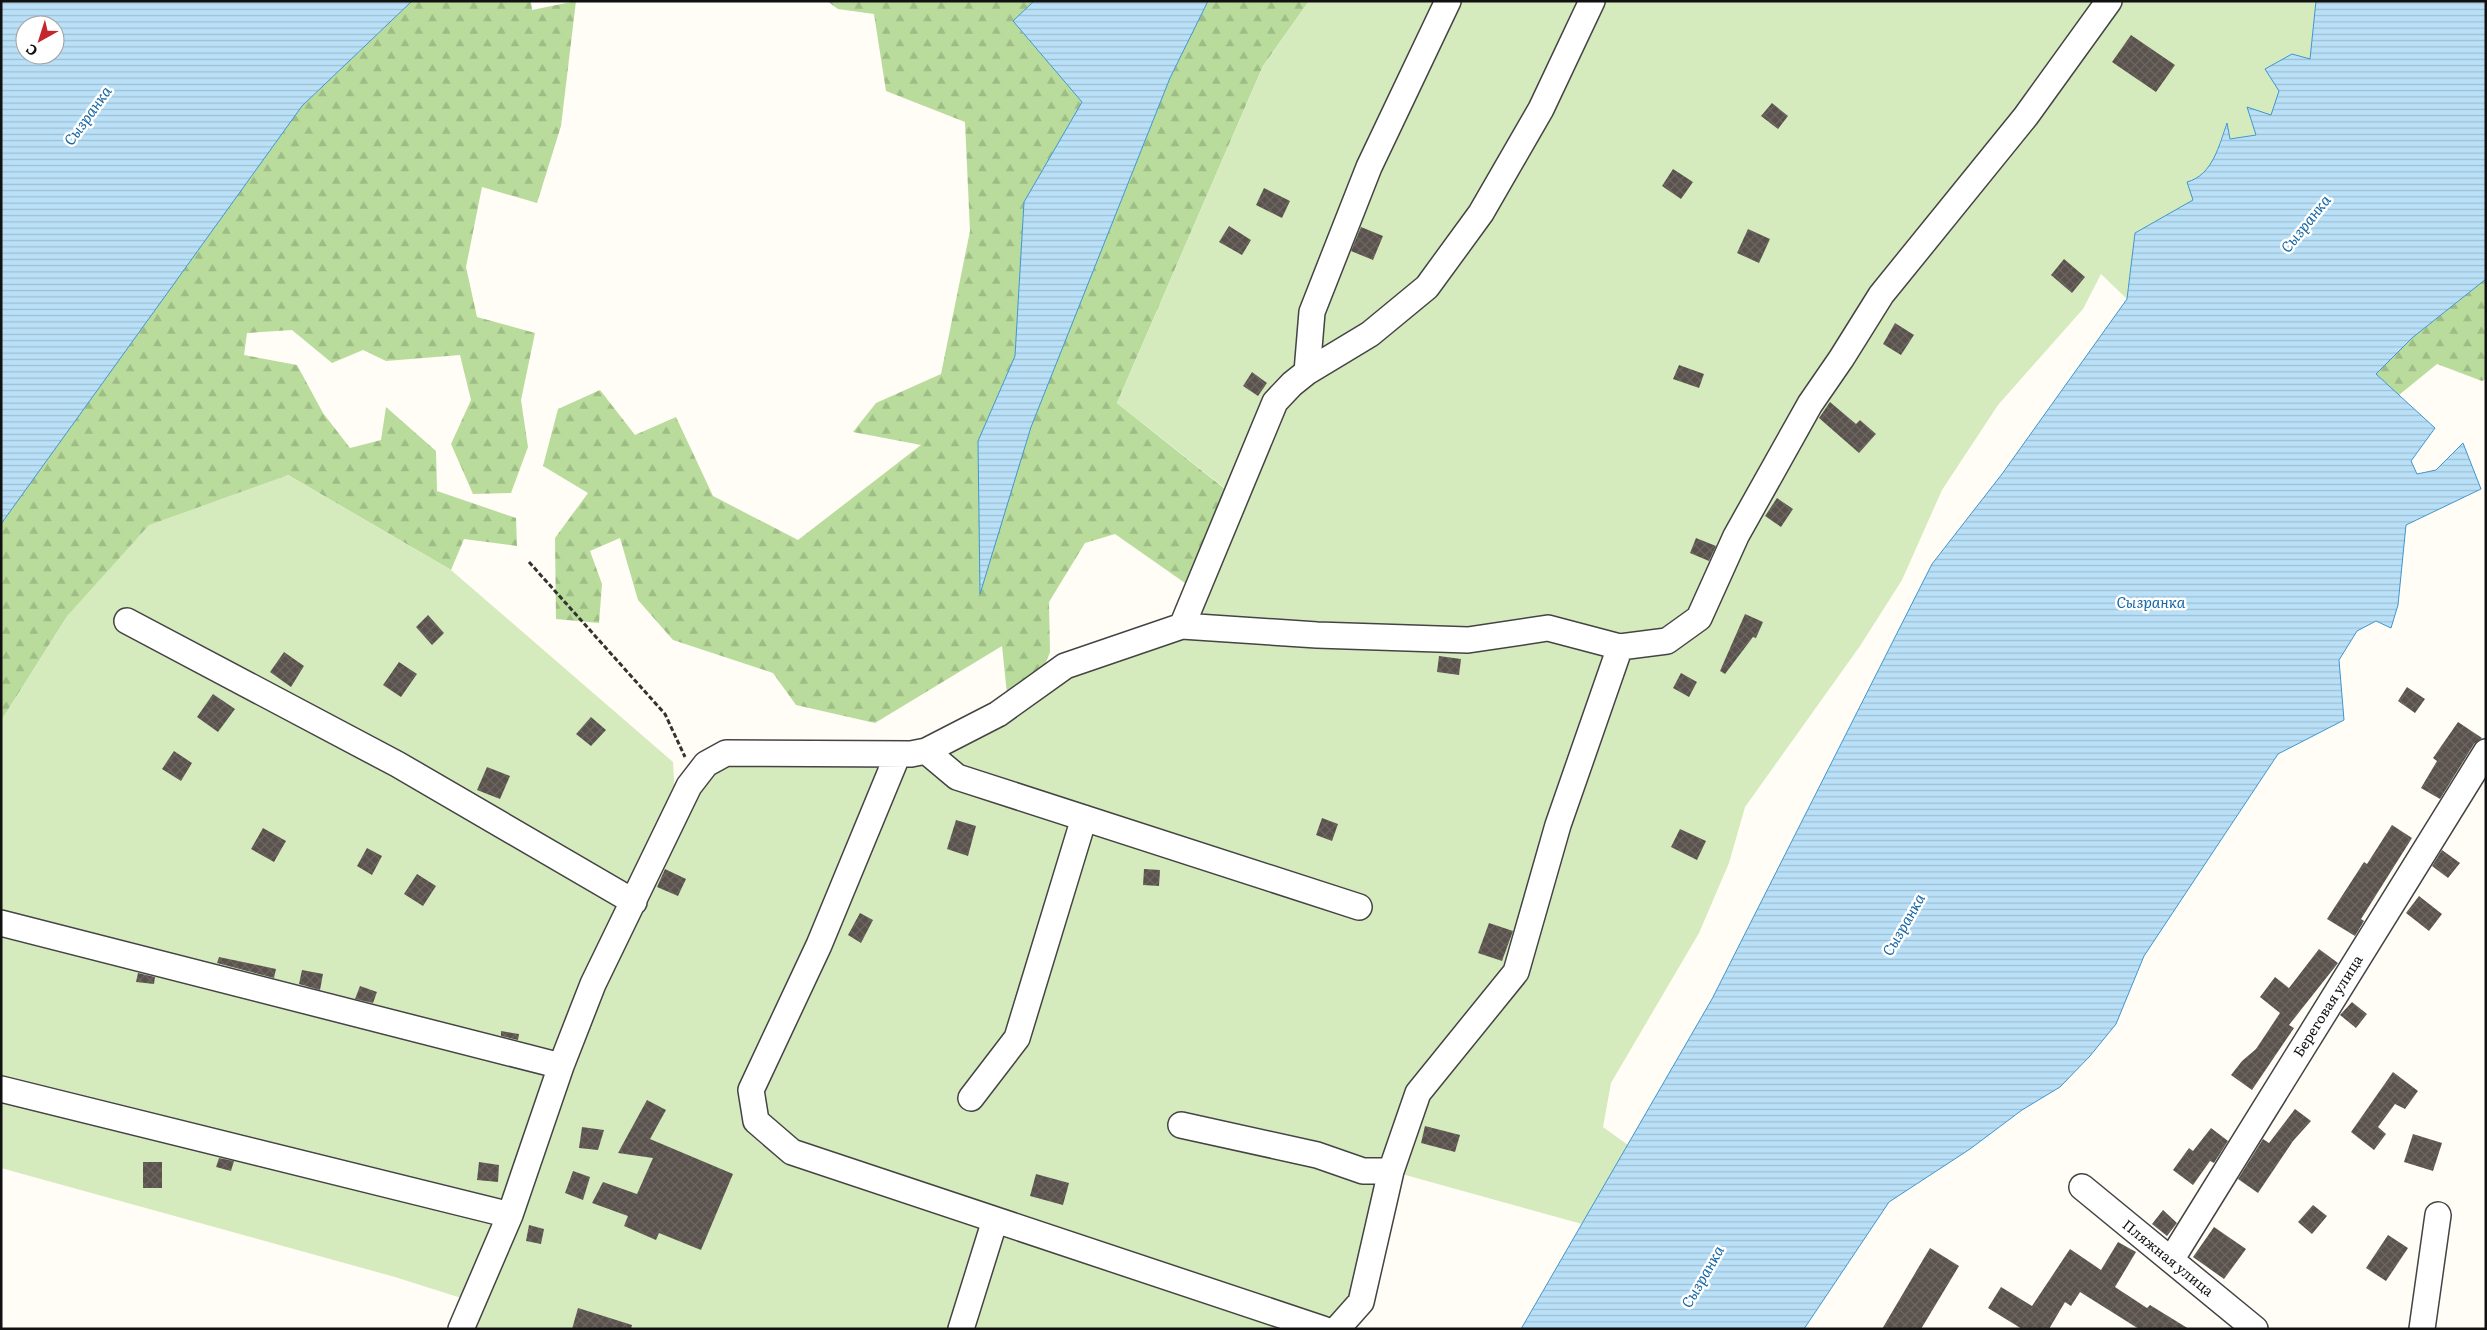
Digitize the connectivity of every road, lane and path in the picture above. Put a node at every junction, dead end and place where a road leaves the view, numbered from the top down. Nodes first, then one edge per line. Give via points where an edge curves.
1 (1448, 1) edge
2 (1592, 1) edge
3 (2109, 1) edge
4 (1306, 372) junction
5 (530, 562) dead end
6 (127, 620) dead end
7 (1182, 626) junction
8 (1620, 647) junction
9 (926, 751) junction
10 (2486, 752) edge
11 (898, 754) junction
12 (695, 778) junction
13 (1084, 818) junction
14 (634, 902) junction
15 (1359, 907) dead end
16 (1, 923) edge
17 (561, 1066) junction
18 (1, 1089) edge
19 (971, 1098) dead end
20 (1181, 1125) dead end
21 (1391, 1171) junction
22 (2082, 1187) dead end
23 (510, 1215) junction
24 (2438, 1215) dead end
25 (995, 1220) junction
26 (2171, 1260) junction
27 (461, 1329) edge
28 (961, 1329) edge
29 (1323, 1329) edge
30 (1337, 1329) edge
31 (2255, 1329) edge
32 (2422, 1329) edge

1 - 4 street via 1368,167 1312,312
2 - 4 street via 1541,109 1481,213 1427,288 1370,334
3 - 8 street via 2026,116 1881,295 1810,404 1768,478 1736,536 1699,618 1667,641
4 - 7 street via 1276,402
5 - 12 path via 665,714
6 - 14 street via 397,764
7 - 8 street via 1468,640 1548,628
7 - 9 street via 1066,666 998,714
8 - 21 street via 1558,825 1516,972 1418,1093
9 - 11 street
9 - 13 street via 957,777
10 - 26 street, Береговая улица
11 - 12 street via 726,754 706,764
11 - 25 street via 819,945 751,1090 756,1122 792,1152
12 - 14 street
13 - 15 street
13 - 19 street via 1017,1038
14 - 17 street via 593,984
16 - 17 street
17 - 23 street
18 - 23 street
20 - 21 street via 1317,1155 1363,1171
21 - 30 street via 1361,1302
22 - 26 street, Пляжная улица
23 - 27 street
24 - 32 street
25 - 28 street
25 - 29 street
26 - 31 street, Пляжная улица

